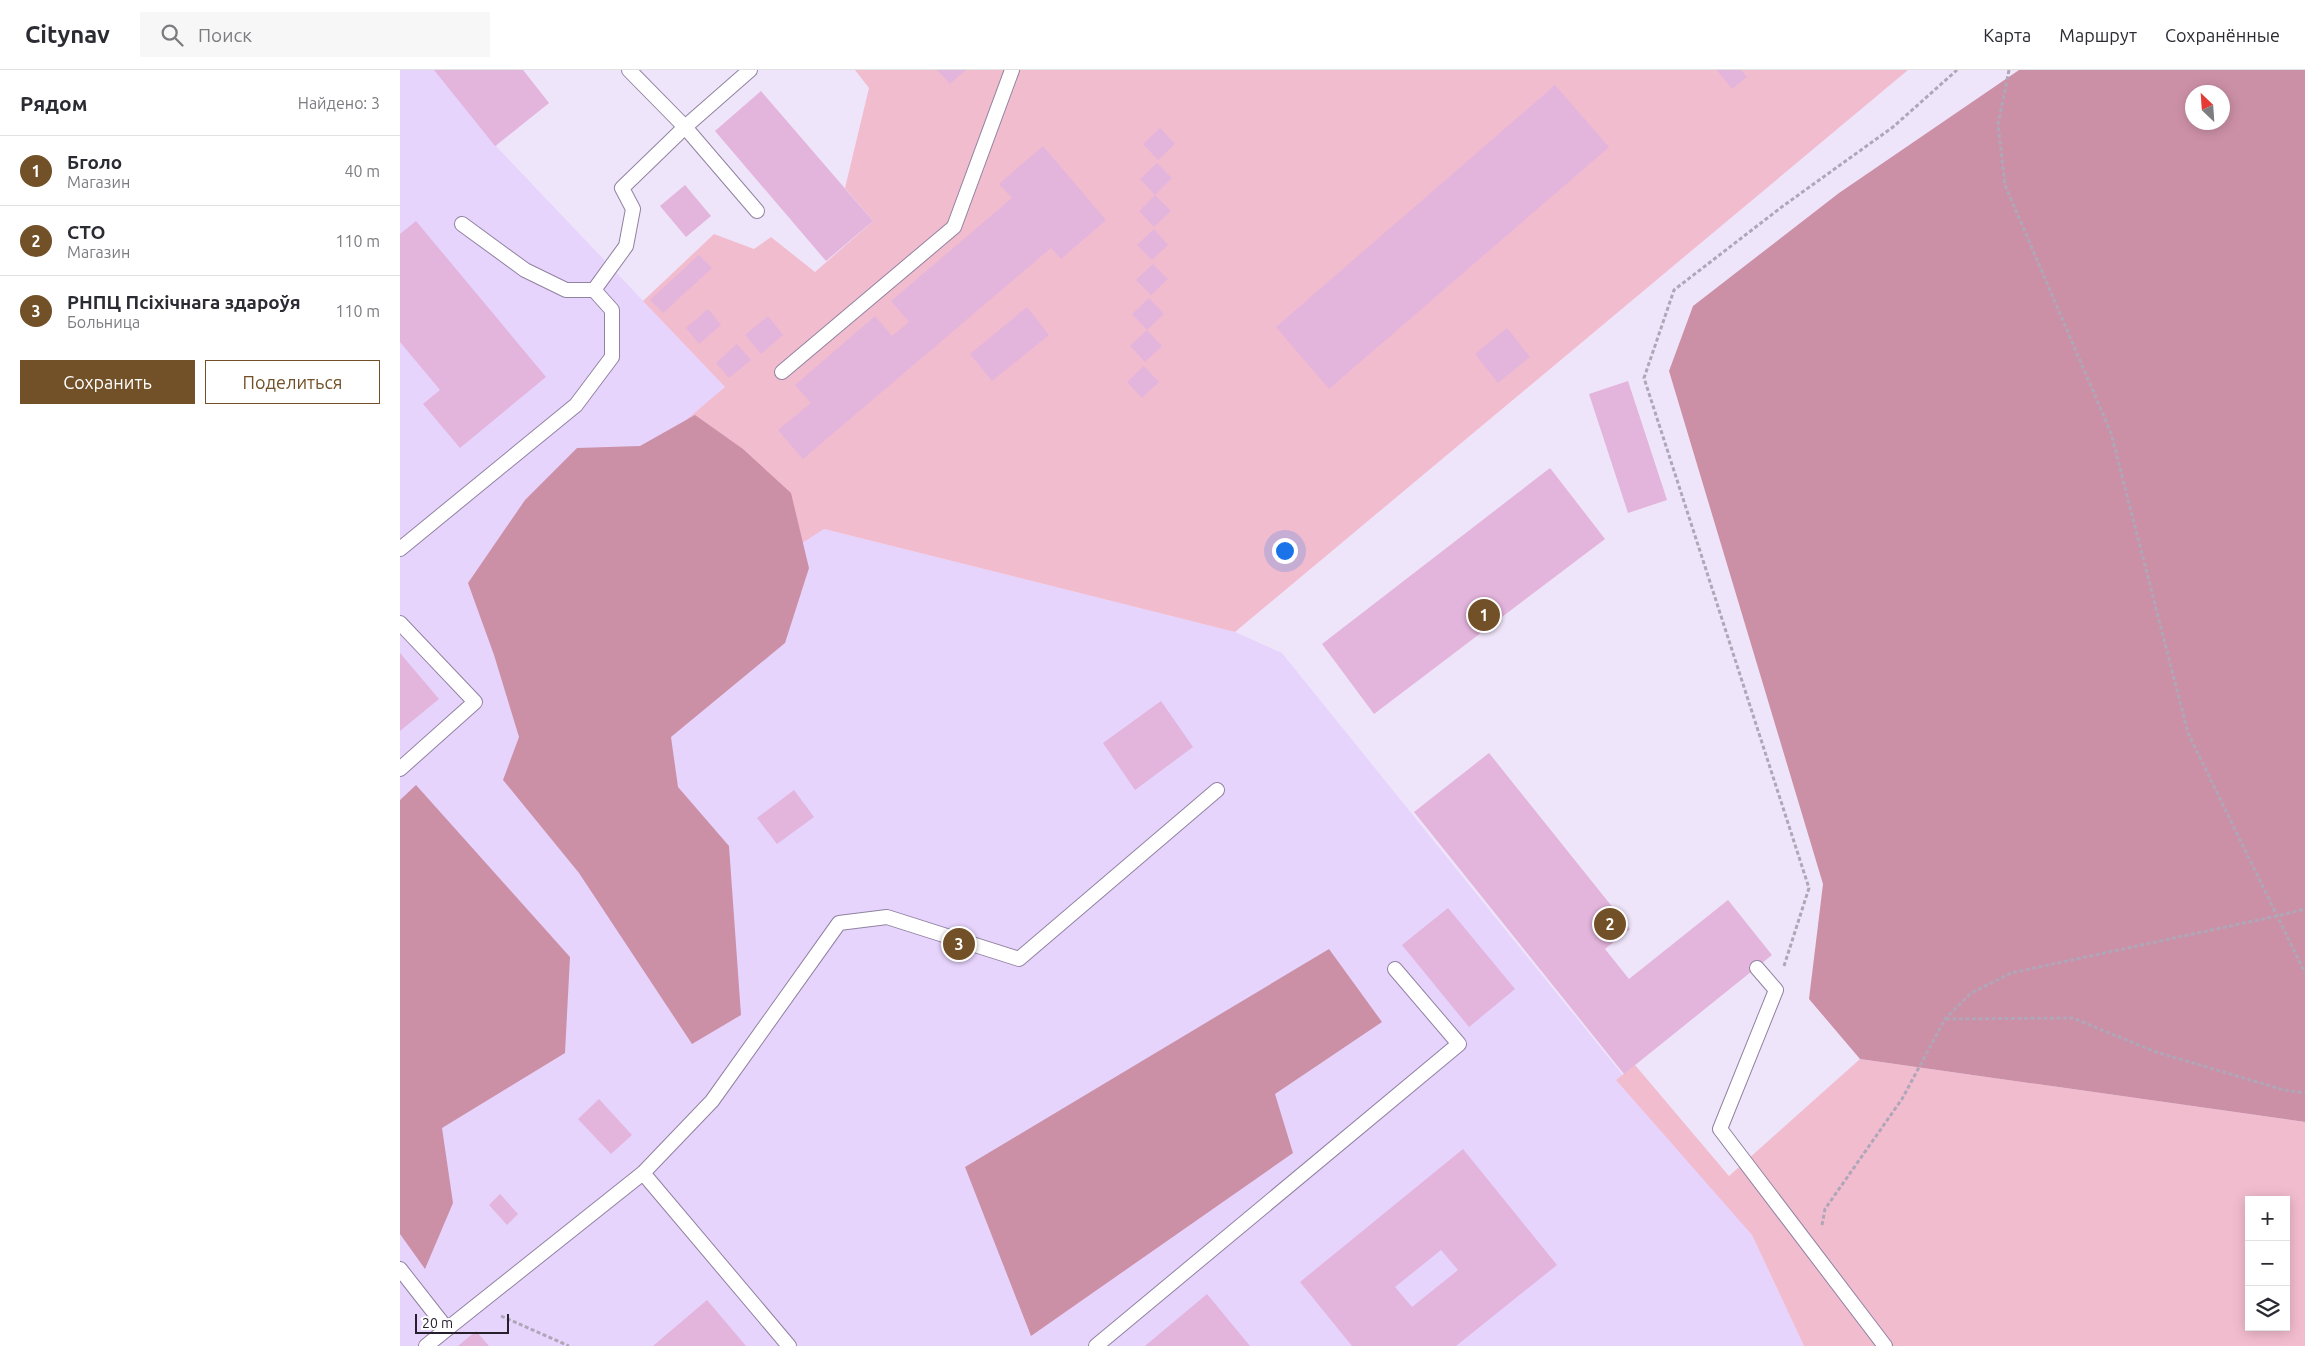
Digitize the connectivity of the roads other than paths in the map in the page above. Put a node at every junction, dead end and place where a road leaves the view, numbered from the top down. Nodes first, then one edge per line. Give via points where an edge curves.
1 (629, 70) edge
2 (750, 70) edge
3 (1012, 70) edge
4 (685, 127) junction
5 (756, 211) dead end
6 (462, 224) dead end
7 (594, 290) junction
8 (782, 372) dead end
9 (400, 549) edge
10 (400, 623) edge
11 (400, 769) edge
12 (1217, 790) dead end
13 (1757, 968) dead end
14 (1395, 969) dead end
15 (643, 1173) junction
16 (400, 1269) edge
17 (447, 1329) junction
18 (426, 1346) edge
19 (789, 1346) edge
20 (1096, 1346) edge
21 (1885, 1346) edge

1 - 4 lane
2 - 4 lane
3 - 8 lane via 954,227
4 - 5 lane
4 - 7 lane via 622,188 633,209 626,246
6 - 7 lane via 525,270 566,290
7 - 9 lane via 612,310 612,357 576,405
10 - 11 lane via 475,702
12 - 15 lane via 1019,960 887,917 839,923 712,1101
13 - 21 lane via 1776,990 1720,1129
14 - 20 lane via 1459,1044
15 - 17 lane
15 - 19 lane
16 - 17 lane
17 - 18 lane

